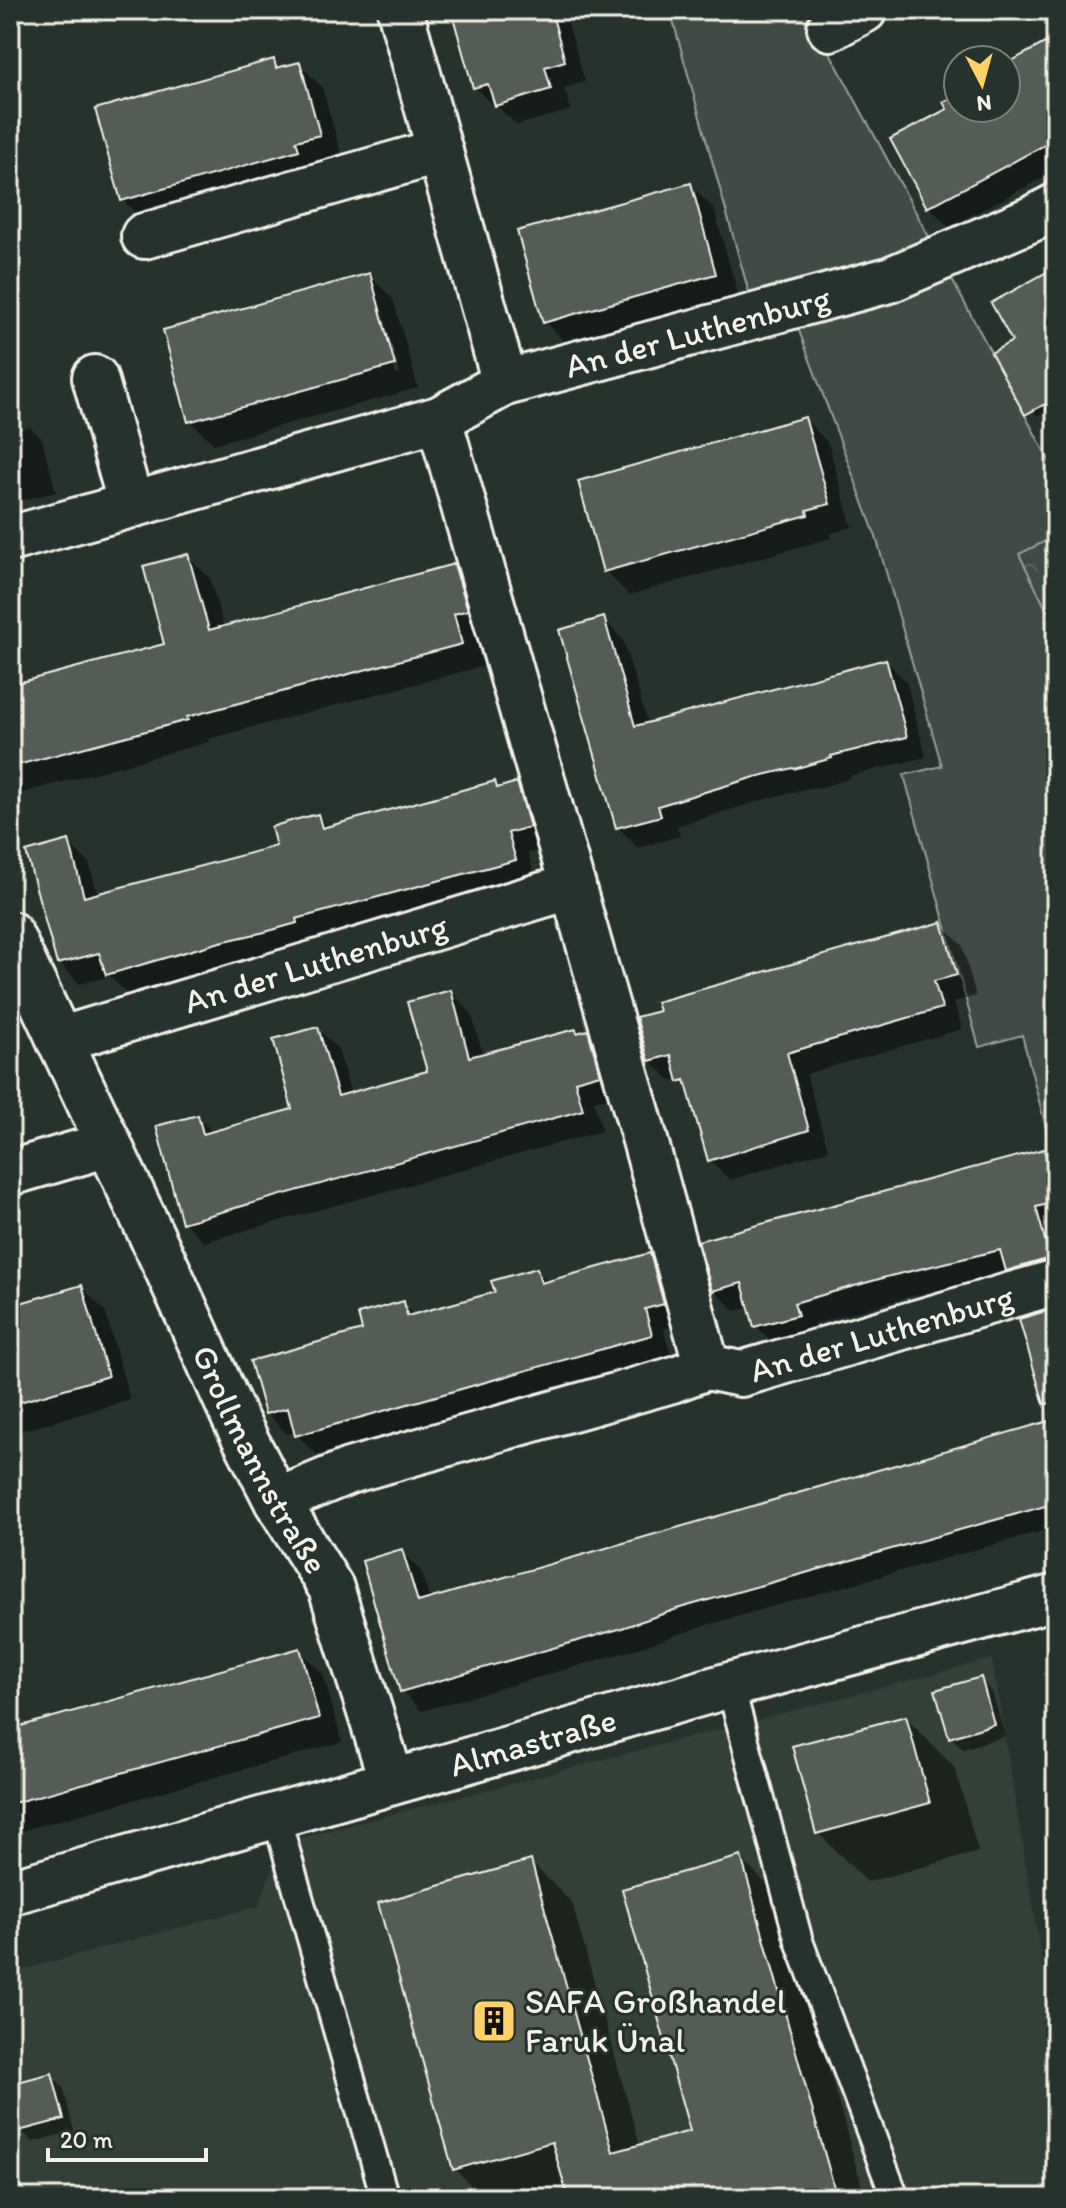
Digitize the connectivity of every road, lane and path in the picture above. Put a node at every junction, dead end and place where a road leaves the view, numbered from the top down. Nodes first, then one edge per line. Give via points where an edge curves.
1 (400, 10) edge
2 (440, 151) junction
3 (1056, 206) edge
4 (144, 236) dead end
5 (95, 378) dead end
6 (505, 383) junction
7 (439, 419) junction
8 (131, 505) junction
9 (10, 539) edge
10 (573, 886) junction
11 (10, 934) edge
12 (59, 1040) junction
13 (109, 1144) junction
14 (10, 1173) edge
15 (1056, 1282) edge
16 (707, 1367) junction
17 (277, 1501) junction
18 (1056, 1597) edge
19 (730, 1685) junction
20 (392, 1782) junction
21 (276, 1816) junction
22 (10, 1892) edge
23 (385, 2198) edge
24 (895, 2198) edge

1 - 2 street
2 - 4 street
2 - 6 street
3 - 6 street, An der Luthenburg via 889,280
5 - 8 street
6 - 7 street, An der Luthenburg
7 - 8 street, An der Luthenburg
7 - 10 street, An der Luthenburg
8 - 9 street, An der Luthenburg
10 - 12 street, An der Luthenburg
10 - 16 street, An der Luthenburg
11 - 12 street, Grollmannstraße
12 - 13 street, Grollmannstraße
13 - 14 street
13 - 17 street, Grollmannstraße
15 - 16 street, An der Luthenburg via 741,1374
16 - 17 street, An der Luthenburg via 349,1471
17 - 20 street, Grollmannstraße via 331,1588
18 - 19 street, Almastraße
19 - 20 street, Almastraße
19 - 24 lane via 799,1941
20 - 21 street, Almastraße
21 - 22 street, Almastraße
21 - 23 lane

